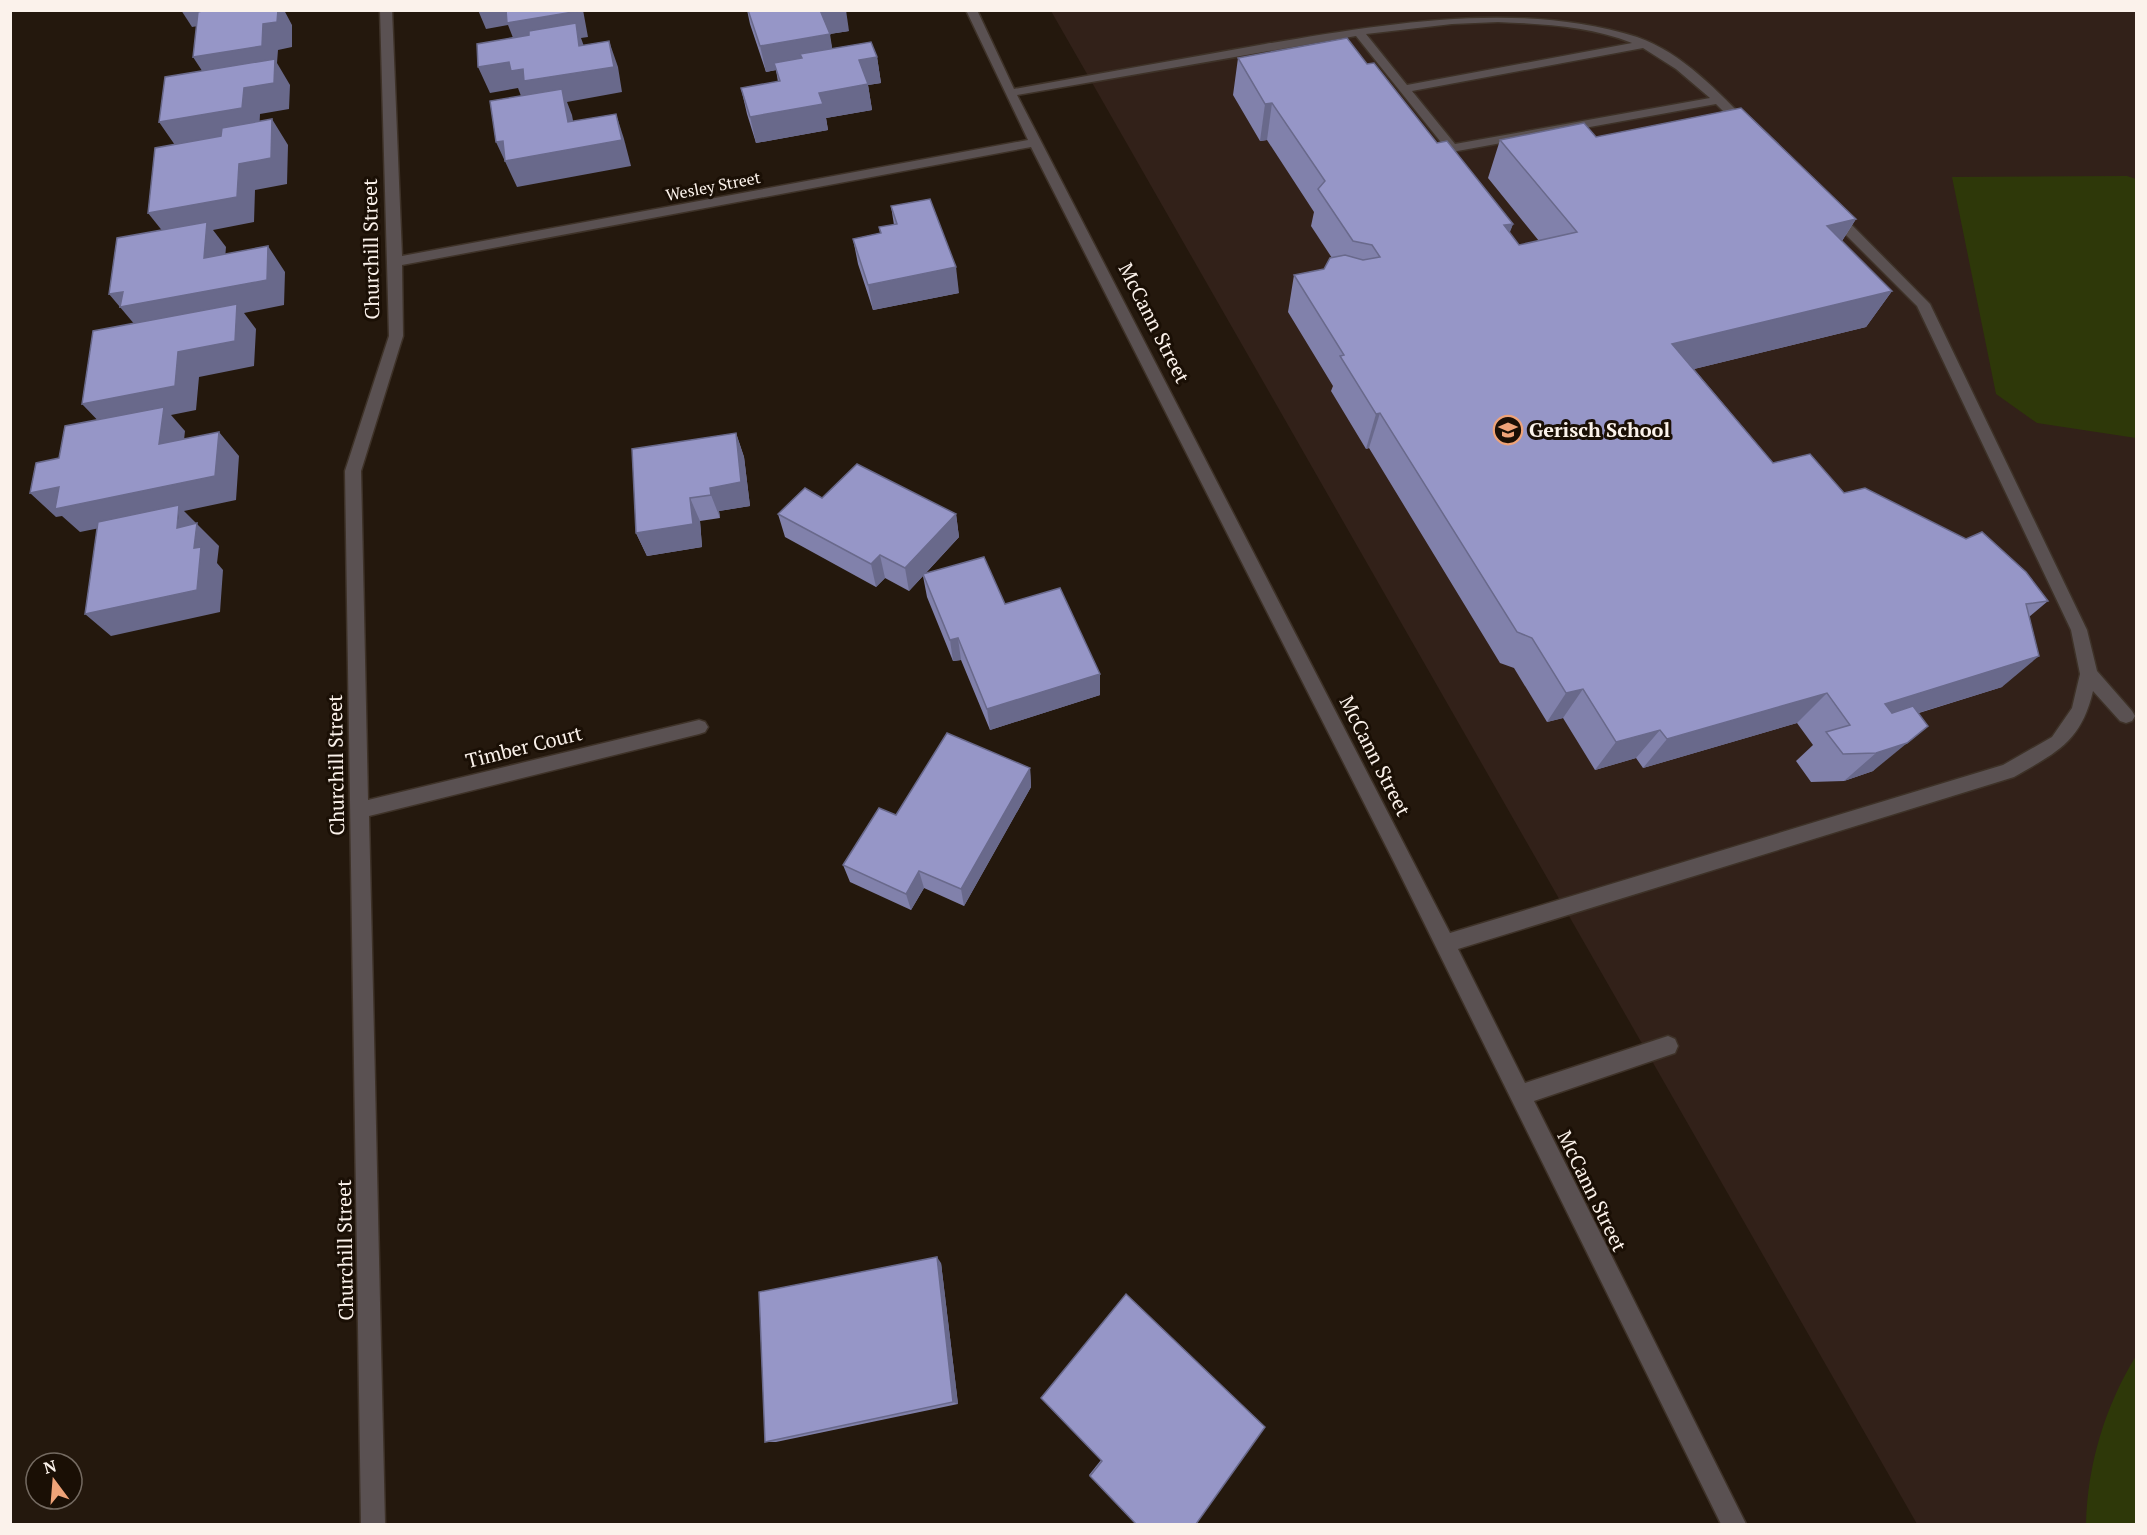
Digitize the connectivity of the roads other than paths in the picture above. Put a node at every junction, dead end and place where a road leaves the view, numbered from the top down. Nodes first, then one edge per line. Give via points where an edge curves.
1 (386, 10) edge
2 (971, 10) edge
3 (1358, 31) junction
4 (1644, 44) junction
5 (1404, 89) junction
6 (1011, 93) junction
7 (1719, 100) junction
8 (1754, 135) edge
9 (1037, 142) junction
10 (1821, 202) edge
11 (395, 262) junction
12 (2088, 674) junction
13 (2126, 716) dead end
14 (699, 727) dead end
15 (360, 810) junction
16 (1445, 944) junction
17 (1668, 1046) dead end
18 (1520, 1095) junction
19 (373, 1524) edge
20 (1734, 1524) edge

1 - 11 street, Churchill Street
2 - 6 street, McCann Street
3 - 4 street via 1418,20 1506,14 1574,23
3 - 5 street
3 - 6 street
4 - 5 street
4 - 7 street via 1692,73
5 - 7 street via 1452,148
6 - 9 street, McCann Street
7 - 8 street
9 - 11 street, Wesley Street
9 - 16 street, McCann Street
10 - 12 street via 1923,304 2079,630
11 - 15 street, Churchill Street via 396,336 352,471
12 - 13 street
12 - 16 street via 2080,710 2058,742 2008,771
14 - 15 street, Timber Court
15 - 19 street, Churchill Street
16 - 18 street, McCann Street
17 - 18 street
18 - 20 street, McCann Street

